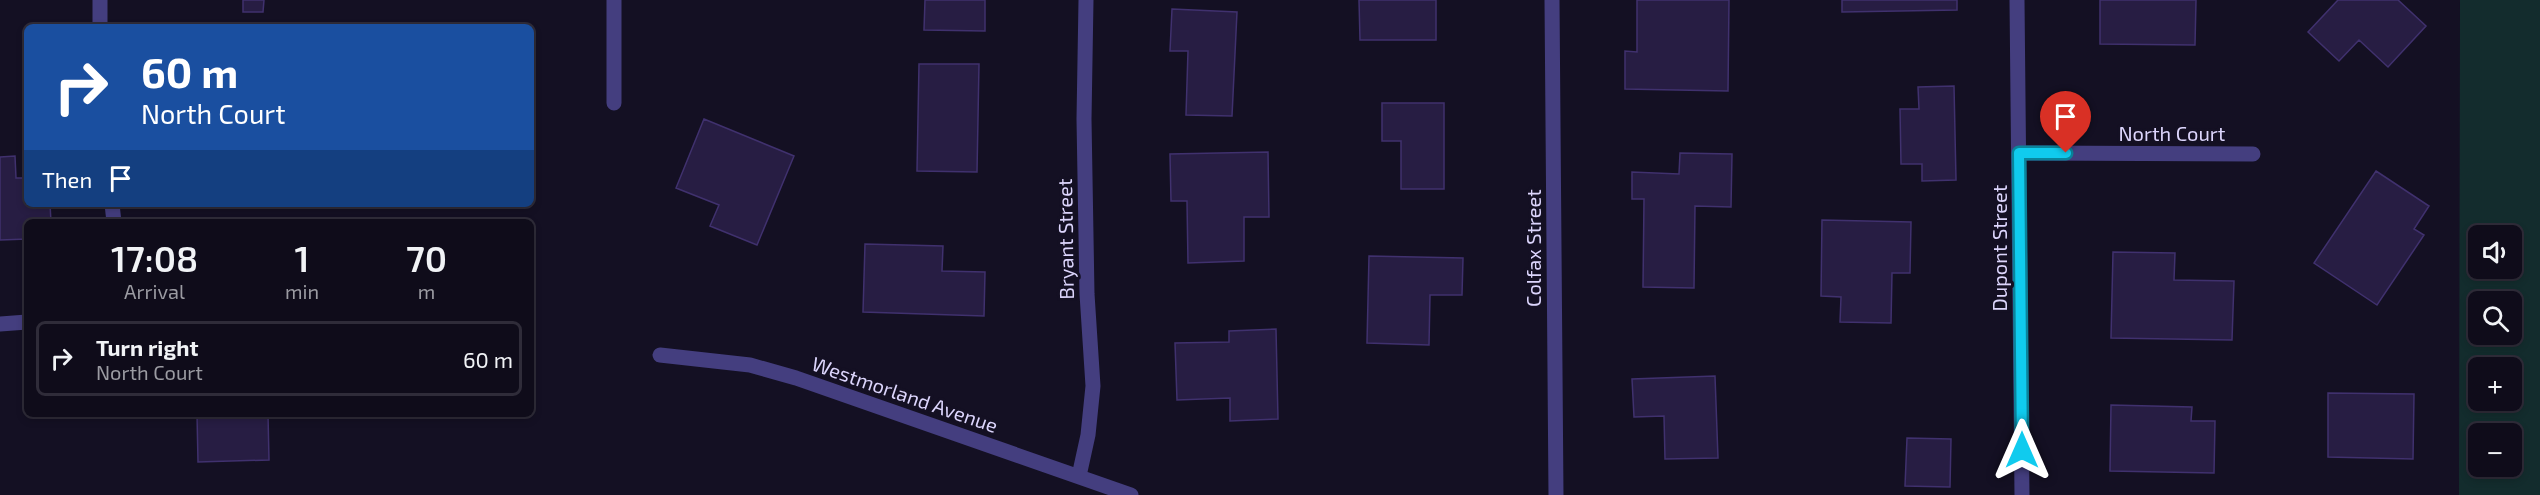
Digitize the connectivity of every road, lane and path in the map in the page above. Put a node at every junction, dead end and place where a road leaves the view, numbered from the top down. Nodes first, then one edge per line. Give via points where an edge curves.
1 (100, 0) edge
2 (614, 0) edge
3 (1086, 0) edge
4 (1551, 0) edge
5 (2017, 0) edge
6 (100, 24) edge
7 (614, 103) dead end
8 (2019, 153) junction
9 (2253, 154) dead end
10 (24, 322) edge
11 (0, 324) edge
12 (660, 354) dead end
13 (1079, 476) junction
14 (1131, 495) edge
15 (1556, 495) edge
16 (2022, 495) edge

1 - 6 street
2 - 7 street
3 - 13 street, Bryant Street via 1087,294 1093,386
4 - 15 street, Colfax Street
5 - 8 street, Dupont Street
8 - 9 street, North Court
8 - 16 street, Dupont Street
10 - 11 street
12 - 13 street, Westmorland Avenue via 750,365 796,378
13 - 14 street, Westmorland Avenue

